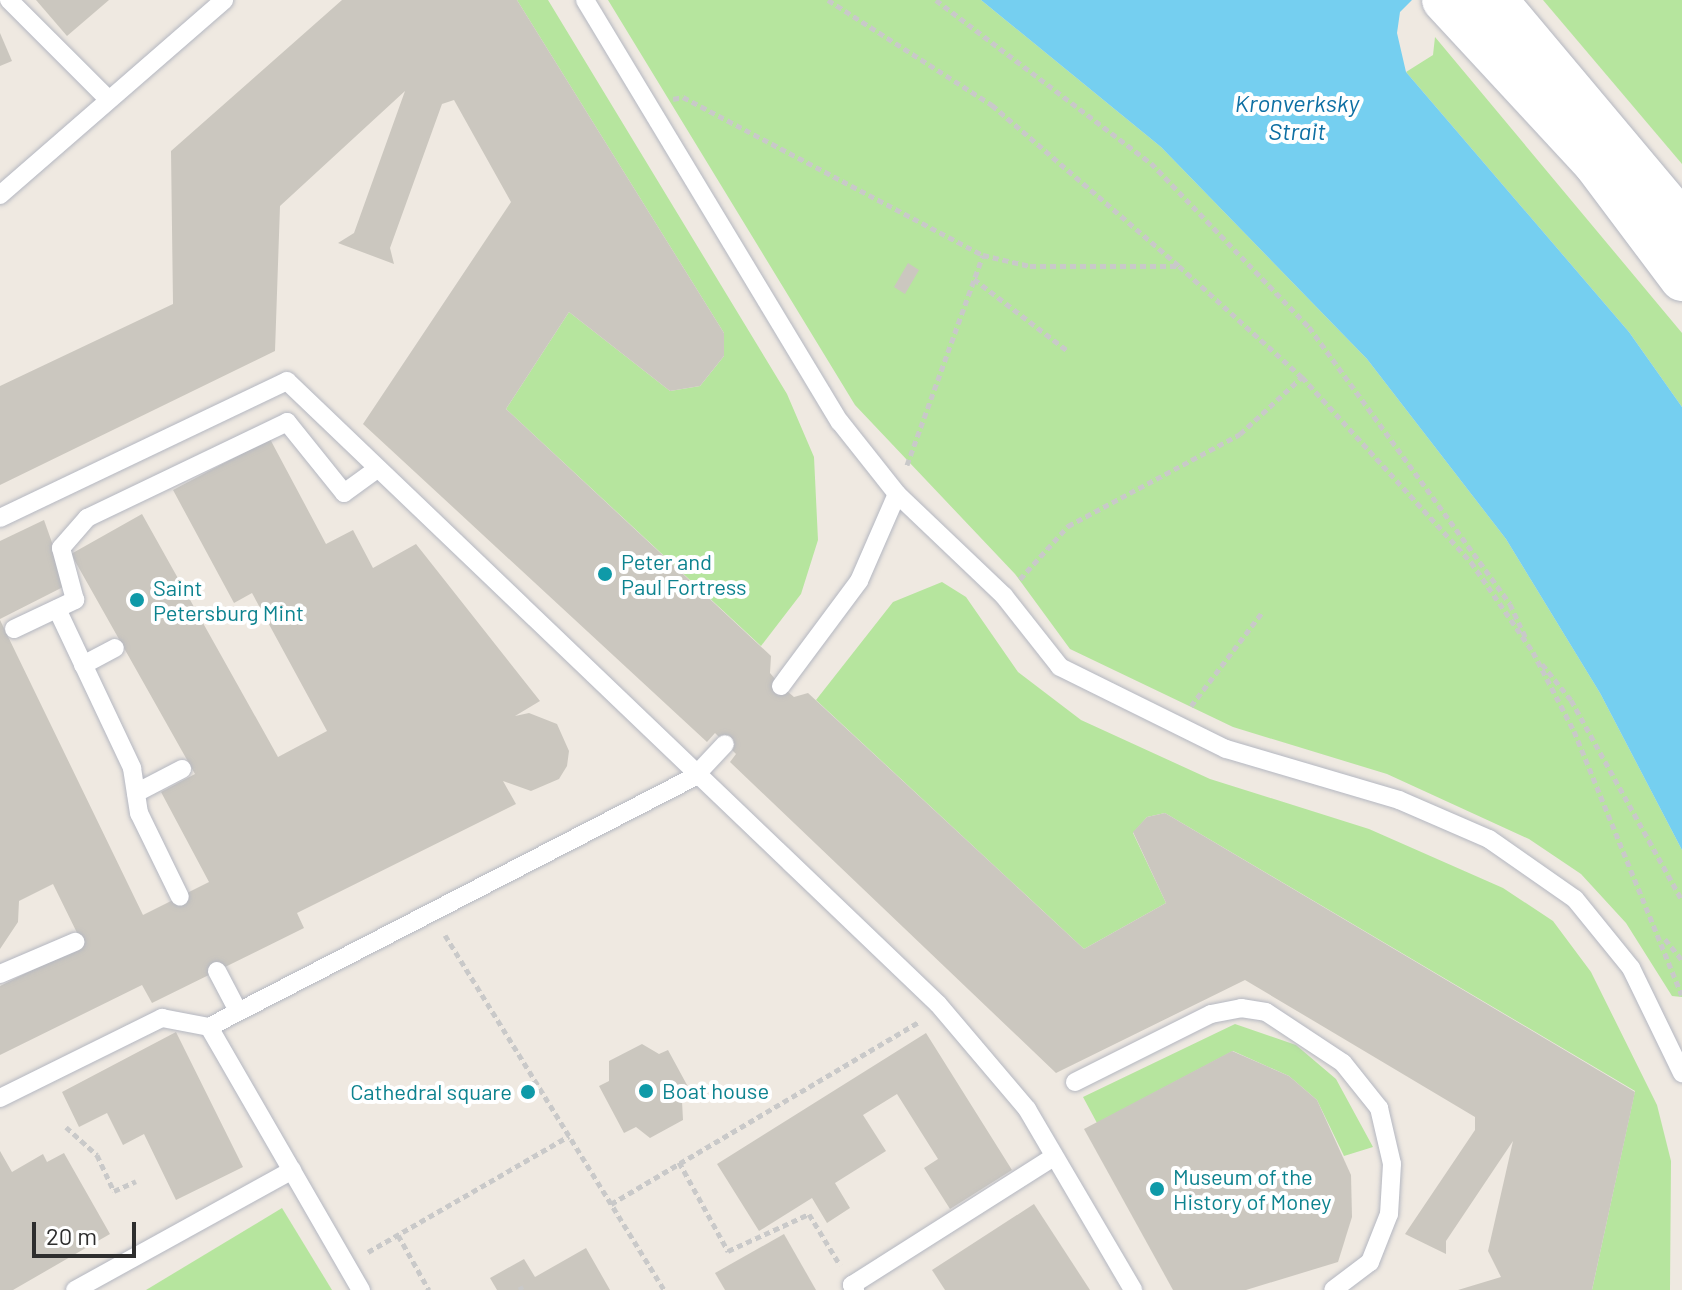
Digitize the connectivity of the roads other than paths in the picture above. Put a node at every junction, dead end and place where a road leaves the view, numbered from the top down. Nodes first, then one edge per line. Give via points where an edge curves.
1 (9, 0) edge
2 (224, 0) edge
3 (585, 0) edge
4 (1464, 4) edge
5 (109, 100) junction
6 (0, 195) edge
7 (1682, 223) edge
8 (1682, 279) edge
9 (374, 471) junction
10 (897, 494) junction
11 (1, 514) edge
12 (57, 609) junction
13 (14, 629) dead end
14 (115, 648) dead end
15 (83, 665) junction
16 (781, 686) dead end
17 (725, 744) dead end
18 (182, 769) dead end
19 (694, 777) junction
20 (136, 793) junction
21 (180, 897) dead end
22 (75, 942) dead end
23 (217, 971) dead end
24 (0, 974) edge
25 (238, 1011) junction
26 (209, 1027) junction
27 (1682, 1073) edge
28 (1075, 1082) dead end
29 (0, 1098) edge
30 (1054, 1157) junction
31 (292, 1170) junction
32 (853, 1288) edge
33 (75, 1290) edge
34 (361, 1290) edge
35 (1133, 1290) edge
36 (1333, 1290) edge

1 - 5 lane
2 - 5 lane
3 - 10 lane via 840,422
4 - 7 main road
4 - 8 main road
5 - 6 lane
9 - 11 lane via 287,381
9 - 12 lane via 344,493 287,422 87,518 61,548 75,600
9 - 19 lane
10 - 16 lane via 859,581
10 - 27 lane via 1004,596 1060,667 1175,727 1399,800 1489,839 1575,899 1631,968
12 - 13 lane
12 - 15 lane
14 - 15 lane
15 - 20 lane via 132,768
17 - 19 lane
18 - 20 lane
19 - 25 lane
19 - 30 lane via 938,1004 1027,1109
20 - 21 lane
22 - 24 lane
23 - 25 lane
25 - 26 lane
26 - 29 lane via 162,1018
26 - 31 lane
28 - 36 lane via 1211,1014 1241,1008 1266,1012 1343,1063 1379,1108 1392,1164 1389,1214 1370,1262
30 - 32 lane
30 - 35 lane
31 - 33 lane
31 - 34 lane

